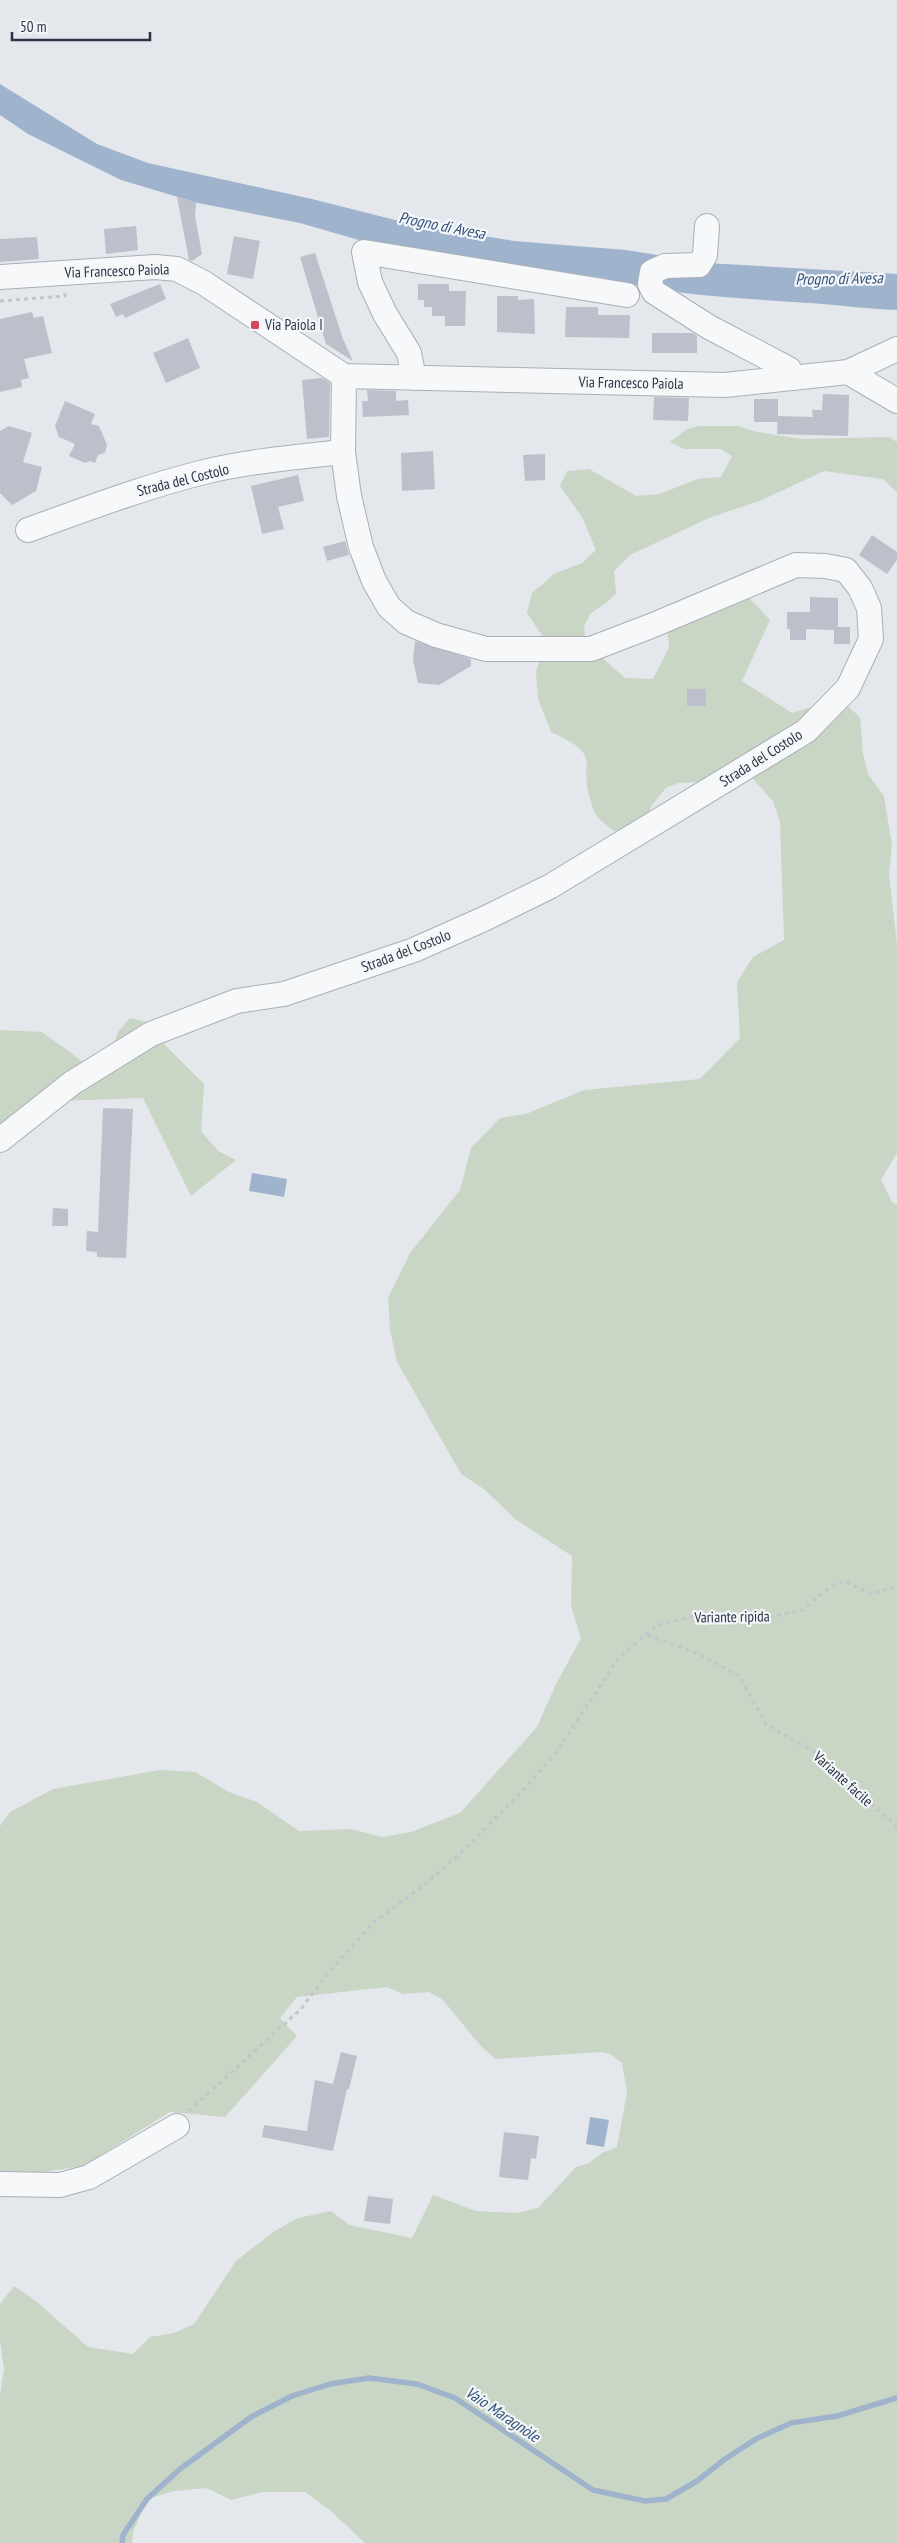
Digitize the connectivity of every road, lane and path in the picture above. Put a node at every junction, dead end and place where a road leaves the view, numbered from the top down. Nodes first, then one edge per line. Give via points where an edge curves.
1 (707, 226) dead end
2 (0, 277) edge
3 (627, 295) dead end
4 (897, 349) edge
5 (848, 372) junction
6 (344, 376) junction
7 (414, 378) junction
8 (794, 378) junction
9 (897, 401) edge
10 (343, 452) junction
11 (28, 530) dead end
12 (0, 1140) edge
13 (897, 1586) edge
14 (647, 1634) junction
15 (897, 1826) edge
16 (178, 2126) joint
17 (0, 2184) edge

1 - 8 street via 705,255 699,265 665,266 652,272 650,284 654,292 709,327 789,369
2 - 6 street, Via Francesco Paiola via 155,267 177,269
3 - 7 street via 364,252 370,282 409,353
4 - 5 street, Via Francesco Paiola
5 - 8 street, Via Francesco Paiola
5 - 9 street
6 - 7 street, Via Francesco Paiola
6 - 10 street, Strada del Costolo
7 - 8 street, Via Francesco Paiola via 724,385
10 - 11 street, Strada del Costolo via 274,459 205,472 138,490
10 - 12 street, Strada del Costolo via 360,546 374,581 389,607 406,622 436,635 486,649 590,648 796,565 846,570 860,588 869,608 871,639 848,688 806,731 551,886 414,950 284,994 237,1001 151,1034 72,1082
13 - 14 path, Variante ripida via 871,1594 844,1581 830,1587 803,1610 760,1619 699,1615 658,1626
14 - 15 path, Variante facile via 701,1655 739,1676 766,1724 814,1752 820,1762
14 - 16 path via 619,1657 558,1750 522,1791 431,1879 374,1922 301,2009 194,2105
16 - 17 street via 89,2177 60,2185

